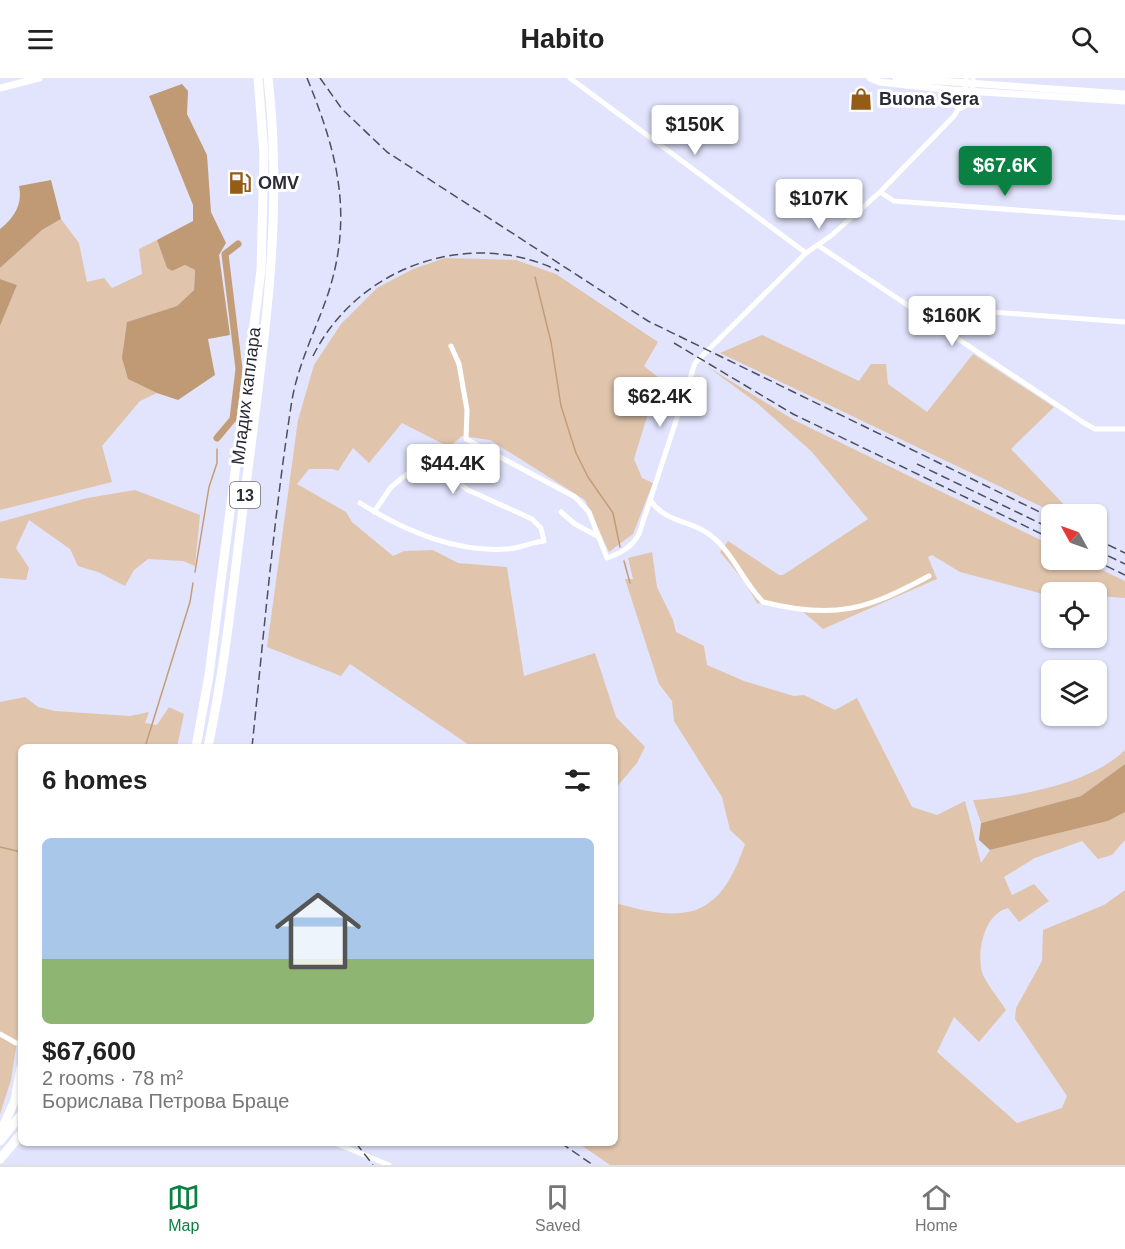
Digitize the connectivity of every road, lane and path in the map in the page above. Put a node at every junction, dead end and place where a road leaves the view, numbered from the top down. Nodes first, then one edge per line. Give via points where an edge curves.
1 (39, 78) edge
2 (258, 78) edge
3 (268, 78) edge
4 (570, 78) edge
5 (873, 78) edge
6 (896, 78) edge
7 (984, 78) edge
8 (969, 84) edge
9 (990, 84) junction
10 (0, 88) edge
11 (953, 90) junction
12 (1125, 94) edge
13 (1125, 101) edge
14 (960, 107) junction
15 (880, 192) junction
16 (1125, 218) edge
17 (819, 246) junction
18 (806, 253) junction
19 (912, 306) junction
20 (1125, 322) edge
21 (451, 346) dead end
22 (1125, 429) edge
23 (650, 500) junction
24 (360, 503) dead end
25 (374, 512) junction
26 (561, 512) dead end
27 (601, 538) junction
28 (929, 576) dead end
29 (197, 744) edge
30 (209, 744) edge
31 (0, 1034) edge
32 (16, 1043) dead end
33 (18, 1084) edge
34 (18, 1119) edge
35 (0, 1133) edge
36 (18, 1137) edge
37 (0, 1141) edge
38 (18, 1143) edge
39 (342, 1146) edge
40 (0, 1158) edge
41 (388, 1165) edge

1 - 10 street
2 - 29 highway, Младих каплара / 13 via 264,154 261,270 211,665
3 - 30 highway, Младих каплара / 13 via 276,209 267,326
4 - 18 street
5 - 11 street
6 - 8 street
7 - 9 street
8 - 9 street
8 - 11 street
8 - 13 street
8 - 14 street via 968,105
9 - 12 street
11 - 14 street
14 - 15 street
15 - 16 street via 894,201
15 - 17 street
17 - 18 street
17 - 19 street
18 - 23 street via 695,363
19 - 20 street
19 - 22 street via 1095,429
21 - 27 street via 459,364 467,410 466,439 575,497 589,512
23 - 27 street via 639,534 630,546 607,558
23 - 28 street via 667,517 711,536 763,602 844,612 877,602
24 - 25 street
25 - 25 street via 391,487 422,462 468,490 532,519 541,528 544,541 511,549 477,548 406,530
26 - 27 street
31 - 32 street
33 - 35 highway
34 - 37 highway
36 - 40 highway
38 - 40 highway
39 - 41 street

